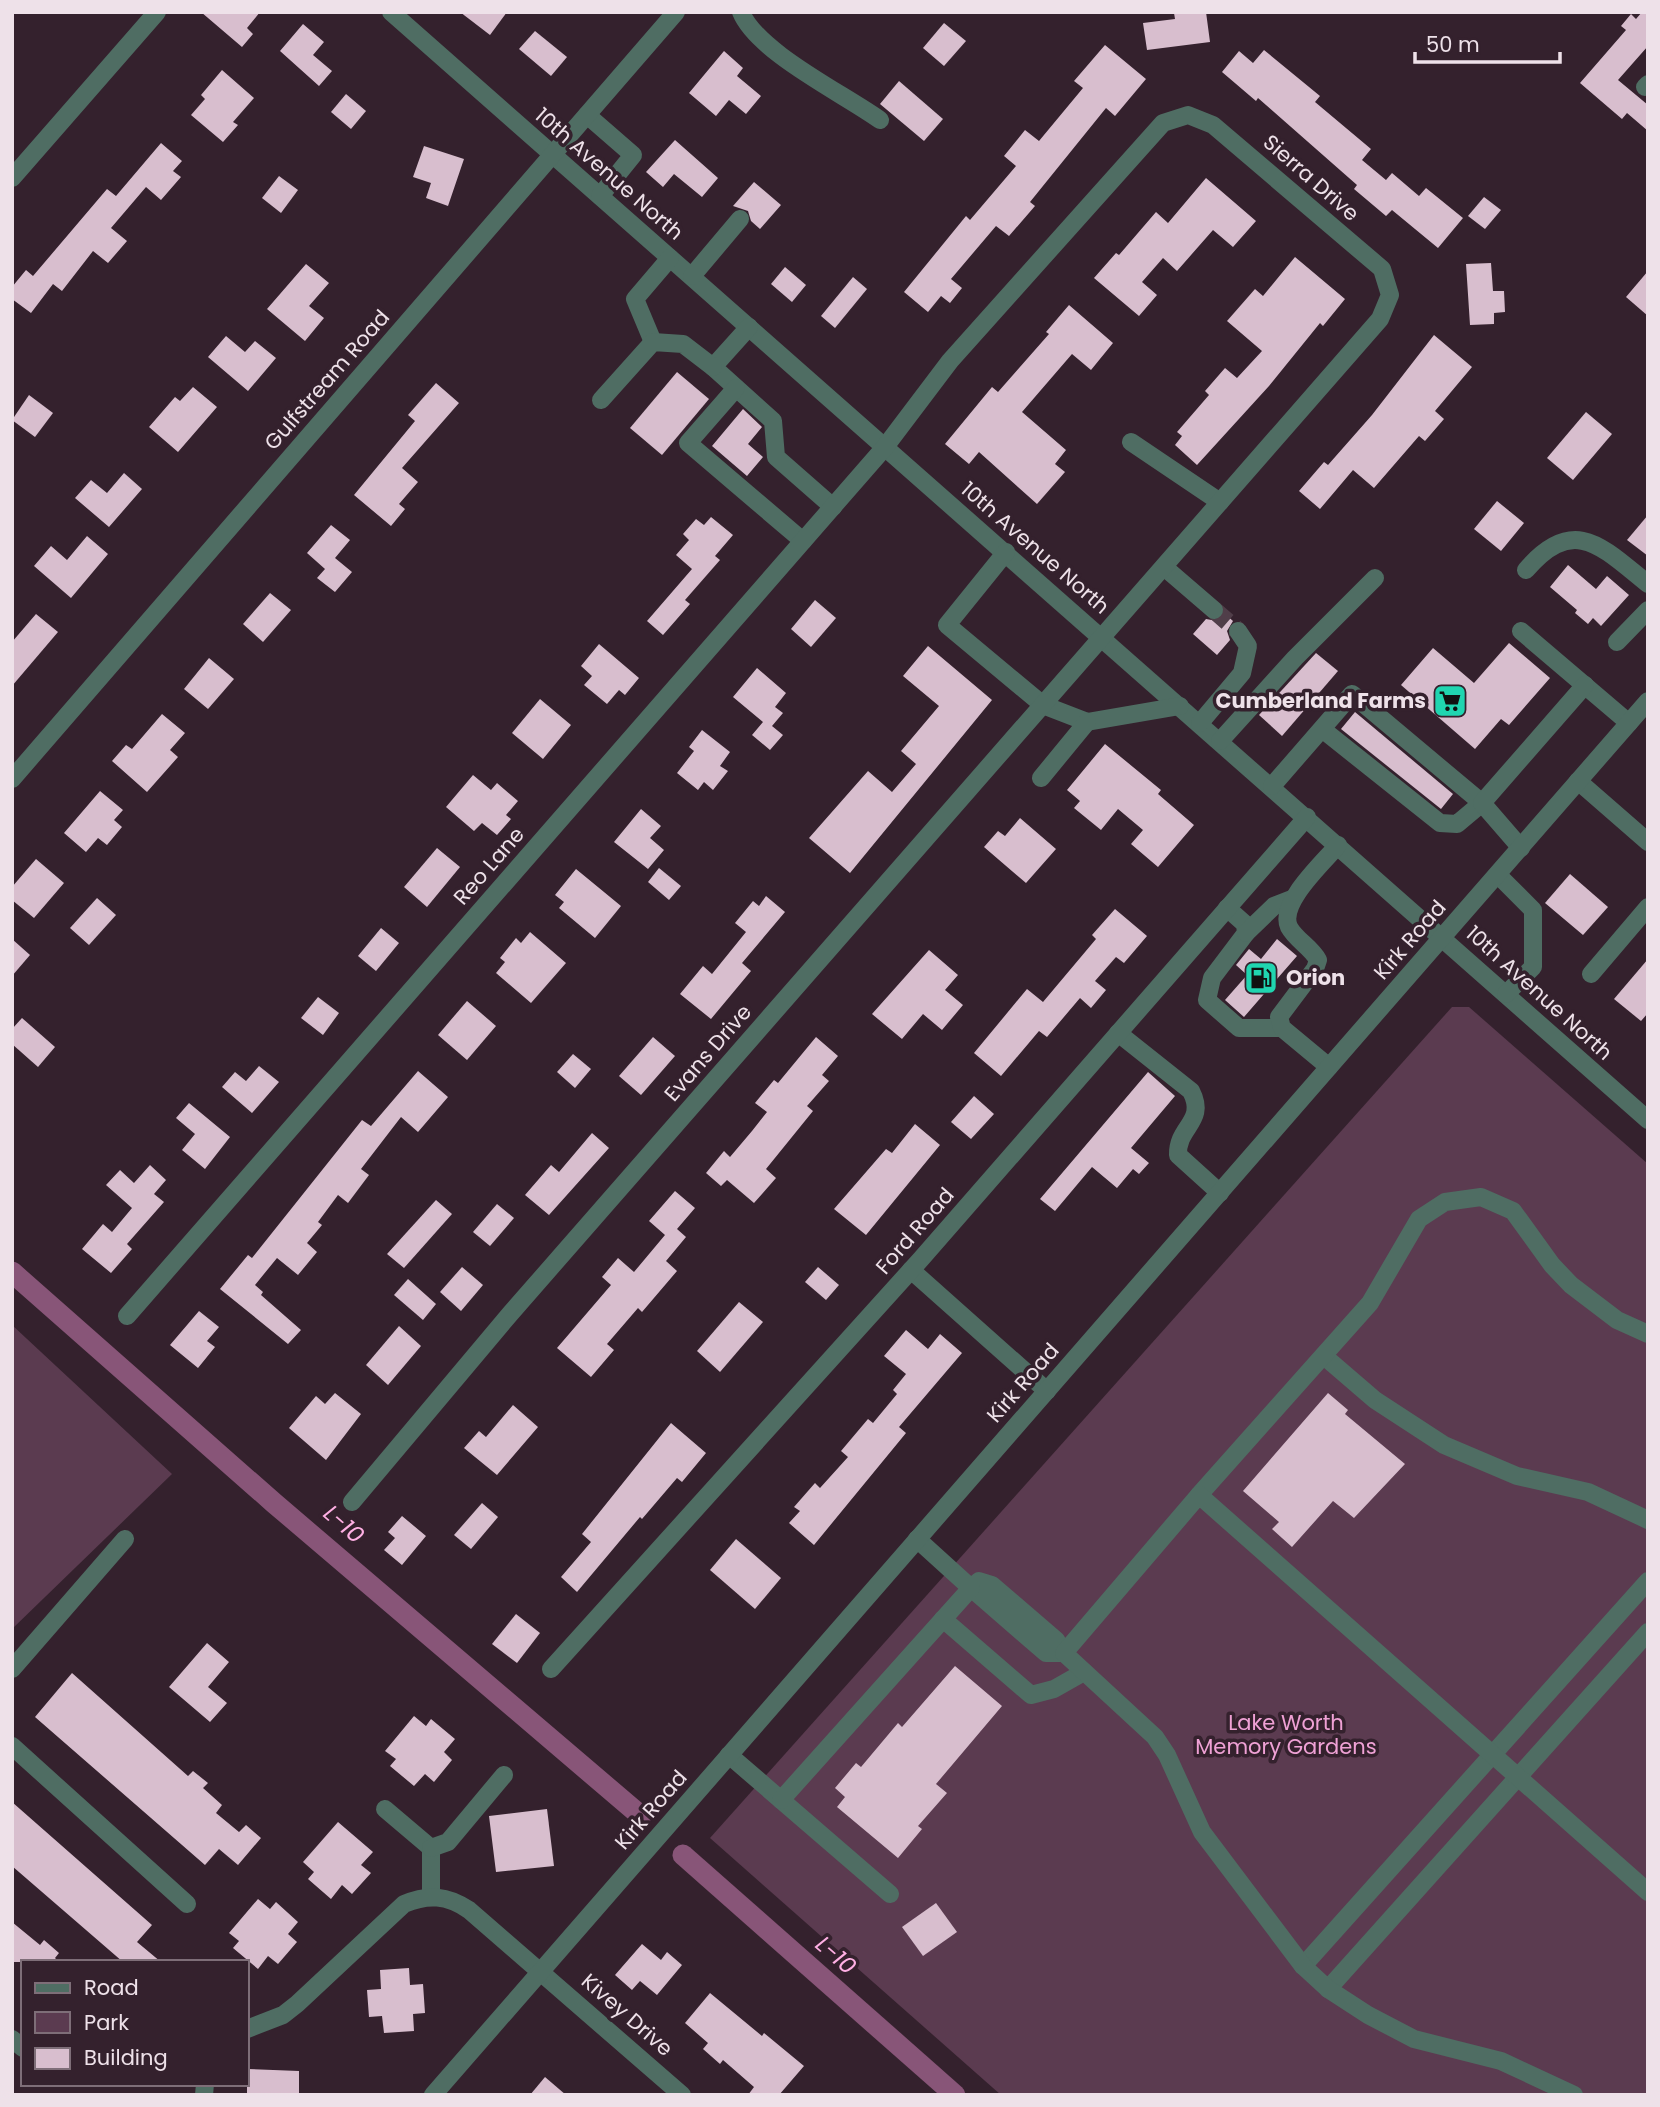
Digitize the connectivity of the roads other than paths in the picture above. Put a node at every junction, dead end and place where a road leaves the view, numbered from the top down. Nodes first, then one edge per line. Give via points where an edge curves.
1 (157, 12) edge
2 (391, 12) edge
3 (676, 12) edge
4 (741, 12) edge
5 (587, 115) junction
6 (880, 120) dead end
7 (552, 154) junction
8 (12, 178) edge
9 (600, 196) junction
10 (740, 219) dead end
11 (670, 258) junction
12 (692, 276) junction
13 (749, 327) junction
14 (653, 342) junction
15 (713, 367) junction
16 (736, 388) junction
17 (601, 401) dead end
18 (1131, 442) dead end
19 (885, 447) junction
20 (1220, 502) junction
21 (833, 507) junction
22 (803, 541) junction
23 (1006, 552) junction
24 (1164, 567) junction
25 (1526, 570) dead end
26 (1375, 578) dead end
27 (1648, 584) edge
28 (1213, 610) tunnel mouth
29 (1648, 610) edge
30 (1238, 631) tunnel mouth
31 (1521, 631) dead end
32 (1102, 637) junction
33 (1617, 642) dead end
34 (1585, 685) junction
35 (1648, 702) edge
36 (1043, 705) junction
37 (1180, 706) junction
38 (1087, 722) junction
39 (1200, 723) junction
40 (1629, 723) junction
41 (1322, 729) junction
42 (1220, 741) junction
43 (1041, 778) dead end
44 (12, 779) edge
45 (1578, 781) junction
46 (1272, 786) junction
47 (1482, 803) junction
48 (1307, 817) junction
49 (1648, 842) edge
50 (1338, 845) junction
51 (1521, 848) junction
52 (1499, 876) junction
53 (1292, 899) junction
54 (1648, 907) edge
55 (1227, 908) junction
56 (1246, 933) junction
57 (1443, 937) junction
58 (1591, 974) dead end
59 (1506, 993) junction
60 (1282, 1028) junction
61 (1118, 1033) junction
62 (1329, 1067) junction
63 (1648, 1120) edge
64 (1220, 1192) junction
65 (911, 1270) junction
66 (127, 1316) dead end
67 (1648, 1334) edge
68 (1325, 1357) junction
69 (1046, 1391) junction
70 (1199, 1494) junction
71 (352, 1502) dead end
72 (1648, 1520) edge
73 (125, 1539) dead end
74 (917, 1539) junction
75 (1648, 1581) edge
76 (971, 1588) junction
77 (943, 1619) junction
78 (1648, 1632) edge
79 (1064, 1653) junction
80 (12, 1669) edge
81 (551, 1669) dead end
82 (1084, 1672) junction
83 (12, 1746) edge
84 (729, 1755) junction
85 (1492, 1755) junction
86 (504, 1775) dead end
87 (1517, 1778) junction
88 (781, 1800) junction
89 (385, 1809) dead end
90 (431, 1848) junction
91 (1648, 1892) edge
92 (890, 1894) dead end
93 (431, 1896) junction
94 (187, 1903) dead end
95 (1303, 1966) junction
96 (540, 1972) junction
97 (1328, 1989) junction
98 (248, 2029) edge
99 (433, 2095) edge
100 (682, 2095) edge
101 (1574, 2095) edge

1 - 8 street
2 - 7 street, 10th Avenue North
3 - 5 street, Gulfstream Road
4 - 6 street via 754,33 775,50
5 - 7 street, Gulfstream Road
5 - 9 street via 633,155
7 - 9 street, 10th Avenue North
7 - 44 street, Gulfstream Road
9 - 11 street, 10th Avenue North
10 - 12 street
11 - 12 street, 10th Avenue North
11 - 14 street via 635,299
12 - 13 street, 10th Avenue North
13 - 15 street
13 - 19 street, 10th Avenue North
14 - 15 street via 683,344
14 - 17 street
15 - 16 street
16 - 21 street via 773,421 776,457
16 - 22 street via 688,443
18 - 20 street
19 - 20 street, Sierra Drive via 950,361 1163,123 1188,115 1213,125 1382,270 1390,295 1380,319
19 - 21 street, Reo Lane
19 - 23 street, 10th Avenue North
20 - 24 street, Sierra Drive
21 - 22 street, Reo Lane
22 - 66 street, Reo Lane
23 - 32 street, 10th Avenue North
23 - 36 street via 947,625
24 - 28 street
24 - 32 street, Sierra Drive
25 - 27 street via 1545,550 1578,538 1603,548
26 - 42 street
29 - 33 street
30 - 39 street via 1248,646 1242,673
31 - 34 street
32 - 36 street, Evans Drive
32 - 37 street, 10th Avenue North
34 - 40 street
34 - 47 street
35 - 40 street, Kirk Road
36 - 38 street
36 - 71 street, Evans Drive via 510,1314
37 - 38 street
37 - 39 street, 10th Avenue North
38 - 43 street
39 - 42 street, 10th Avenue North
40 - 45 street, Kirk Road
41 - 46 street
41 - 47 street via 1440,823 1457,824
41 - 47 street via 1352,694
42 - 46 street, 10th Avenue North
45 - 49 street
45 - 51 street, Kirk Road
46 - 48 street, 10th Avenue North
47 - 51 street
48 - 50 street, 10th Avenue North
48 - 55 street, Ford Road
50 - 53 street
50 - 57 street, 10th Avenue North
51 - 52 street, Kirk Road
52 - 57 street, Kirk Road
52 - 59 street via 1533,910 1533,967
53 - 56 street via 1274,906
53 - 60 street via 1287,923 1318,960 1279,1017
54 - 58 street
55 - 56 street via 1245,924
55 - 61 street, Ford Road
56 - 60 street via 1212,978 1206,1000 1239,1028
57 - 59 street, 10th Avenue North
57 - 62 street, Kirk Road
59 - 63 street, 10th Avenue North
60 - 62 street
61 - 64 street via 1191,1091 1198,1104 1196,1116 1178,1141 1178,1155
61 - 65 street, Ford Road
62 - 64 street, Kirk Road
64 - 69 street, Kirk Road
65 - 69 street
65 - 81 street, Ford Road
67 - 68 street via 1617,1320 1571,1285 1513,1211 1481,1197 1462,1198 1445,1202 1419,1219 1378,1292
68 - 70 street
68 - 72 street via 1375,1400 1444,1445 1517,1476 1588,1492
69 - 74 street, Kirk Road
70 - 79 street
70 - 85 street
73 - 80 street
74 - 76 street
74 - 84 street, Kirk Road
75 - 85 street
76 - 77 street
76 - 79 street via 979,1581 992,1585 1056,1640
77 - 82 street via 1031,1695 1054,1689
77 - 88 street
78 - 87 street
79 - 82 street
82 - 95 street via 1155,1737 1202,1832
83 - 94 street
84 - 88 street
84 - 96 street, Kirk Road
85 - 87 street
85 - 95 street
86 - 90 street via 448,1842
87 - 91 street
87 - 97 street
88 - 92 street
89 - 90 street
90 - 93 street
93 - 96 street, Kivey Drive via 469,1910
93 - 98 street via 404,1904 283,2015
95 - 97 street
96 - 99 street, Kirk Road
96 - 100 street, Kivey Drive
97 - 101 street via 1414,2039 1501,2061

